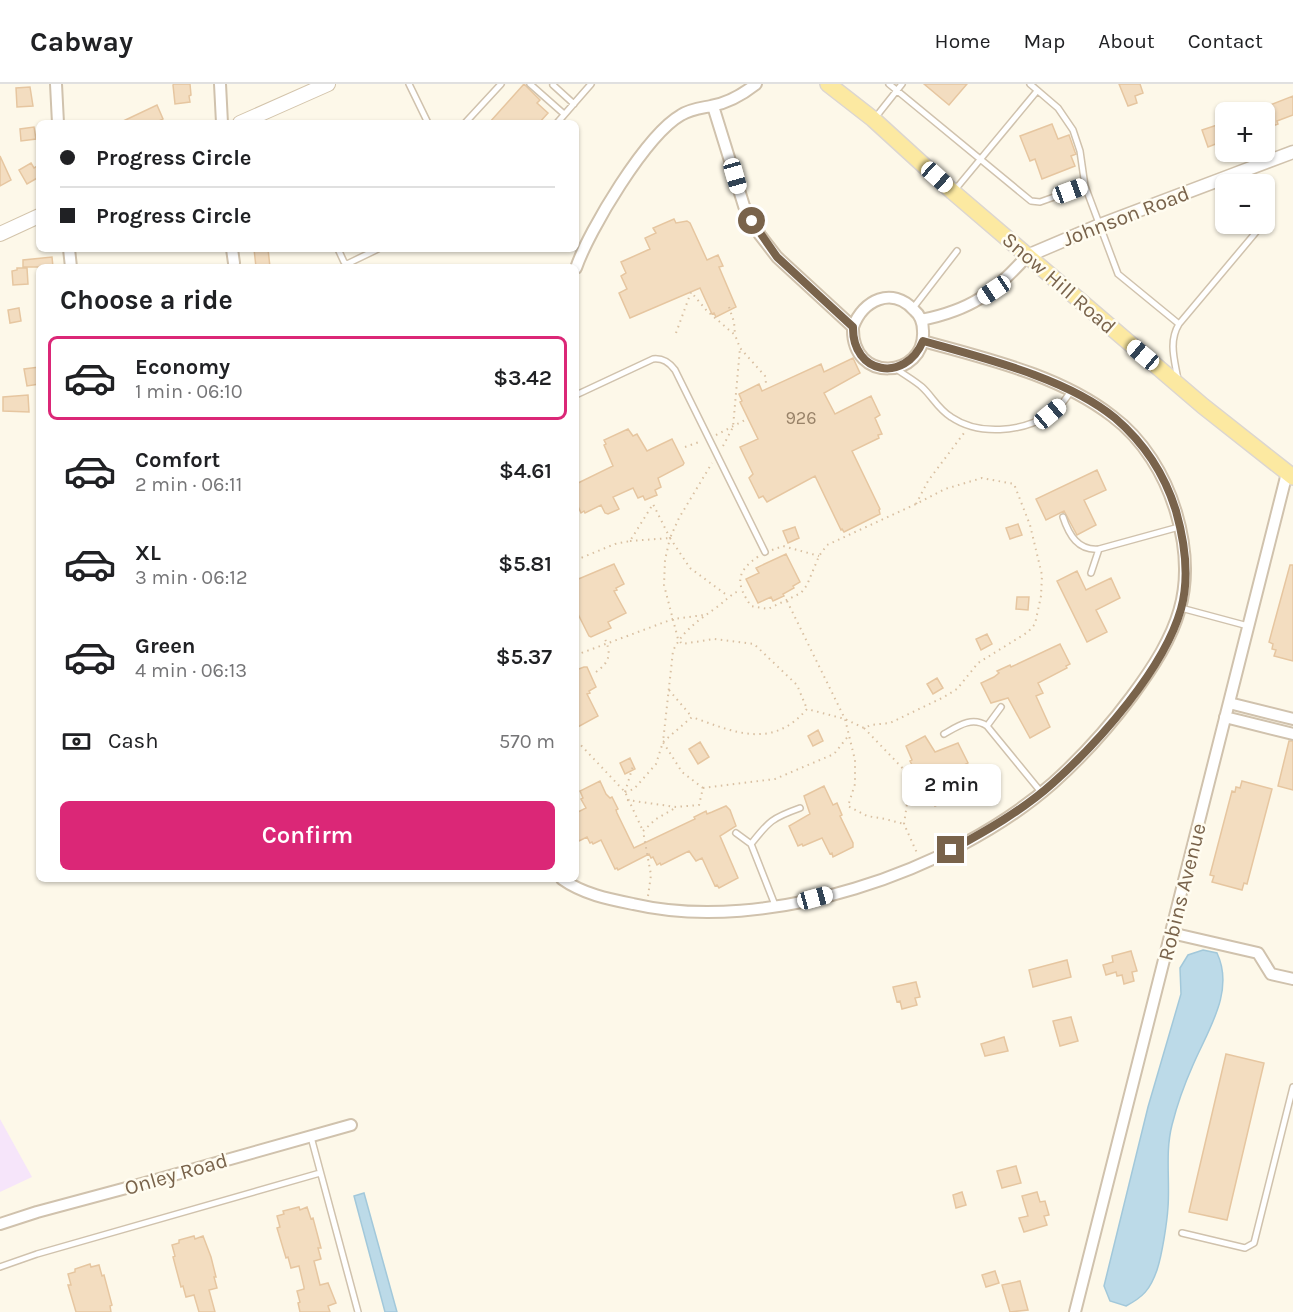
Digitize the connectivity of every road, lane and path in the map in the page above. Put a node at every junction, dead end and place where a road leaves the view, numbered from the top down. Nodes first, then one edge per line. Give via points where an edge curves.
1 (56, 84) edge
2 (220, 84) edge
3 (328, 84) edge
4 (409, 84) edge
5 (501, 84) edge
6 (530, 84) edge
7 (591, 84) edge
8 (756, 84) edge
9 (828, 84) edge
10 (889, 84) edge
11 (902, 84) edge
12 (1030, 84) edge
13 (553, 85) edge
14 (897, 90) junction
15 (1036, 92) junction
16 (574, 104) junction
17 (713, 106) junction
18 (564, 114) junction
19 (873, 119) junction
20 (58, 120) edge
21 (222, 120) edge
22 (247, 120) edge
23 (427, 120) edge
24 (468, 120) edge
25 (559, 120) edge
26 (1293, 152) edge
27 (980, 159) junction
28 (1248, 174) edge
29 (1085, 186) junction
30 (1215, 187) edge
31 (953, 192) junction
32 (36, 217) edge
33 (1100, 225) junction
34 (0, 234) edge
35 (1254, 234) edge
36 (232, 252) edge
37 (372, 252) edge
38 (957, 252) dead end
39 (1027, 256) junction
40 (234, 263) dead end
41 (347, 264) edge
42 (578, 264) edge
43 (729, 307) dead end
44 (913, 308) junction
45 (921, 320) junction
46 (1179, 324) junction
47 (853, 327) junction
48 (676, 333) dead end
49 (735, 335) junction
50 (923, 341) junction
51 (740, 348) junction
52 (895, 368) junction
53 (765, 383) dead end
54 (1179, 385) junction
55 (1071, 391) junction
56 (579, 394) edge
57 (969, 426) junction
58 (717, 455) junction
59 (1290, 475) edge
60 (916, 504) junction
61 (1063, 517) dead end
62 (1181, 527) junction
63 (670, 538) junction
64 (630, 541) junction
65 (1099, 549) junction
66 (765, 552) junction
67 (819, 556) junction
68 (579, 559) edge
69 (1091, 573) dead end
70 (740, 590) junction
71 (728, 596) junction
72 (787, 601) junction
73 (1181, 608) junction
74 (705, 615) junction
75 (673, 620) junction
76 (1248, 626) junction
77 (604, 638) dead end
78 (678, 639) junction
79 (607, 643) junction
80 (579, 654) edge
81 (596, 672) dead end
82 (669, 690) junction
83 (1229, 703) junction
84 (1001, 707) dead end
85 (807, 709) junction
86 (692, 717) junction
87 (1226, 717) junction
88 (846, 719) junction
89 (1293, 720) edge
90 (987, 726) junction
91 (864, 728) junction
92 (944, 734) dead end
93 (1293, 734) edge
94 (849, 735) junction
95 (663, 742) junction
96 (579, 743) edge
97 (633, 766) dead end
98 (703, 788) junction
99 (625, 792) junction
100 (1041, 792) junction
101 (627, 800) junction
102 (676, 807) junction
103 (800, 808) dead end
104 (904, 824) junction
105 (643, 831) junction
106 (736, 833) dead end
107 (751, 844) junction
108 (922, 864) junction
109 (566, 882) edge
110 (776, 907) junction
111 (647, 908) junction
112 (1171, 933) junction
113 (1293, 979) edge
114 (1293, 1087) edge
115 (351, 1125) dead end
116 (310, 1136) junction
117 (320, 1173) junction
118 (0, 1224) edge
119 (1182, 1233) dead end
120 (0, 1267) edge
121 (358, 1312) edge
122 (1075, 1312) edge

1 - 20 street
2 - 21 street
3 - 22 main road
4 - 23 lane
5 - 24 lane
6 - 18 lane
7 - 16 lane
8 - 17 street via 736,99
9 - 19 main road, Snow Hill Road
10 - 14 lane
11 - 14 lane
12 - 15 lane
13 - 16 lane
14 - 19 lane
14 - 27 lane
15 - 27 lane
15 - 29 lane via 1058,108 1072,130 1080,151
16 - 18 lane
17 - 42 street via 681,114 639,158 608,204
17 - 47 street via 744,206 760,235 777,257
18 - 25 lane
19 - 31 main road, Snow Hill Road
26 - 28 street, Johnson Road
27 - 29 lane via 1031,201 1040,202
27 - 31 lane
29 - 33 lane
30 - 33 street, Johnson Road
31 - 39 main road, Snow Hill Road
32 - 34 main road
33 - 39 street, Johnson Road
33 - 46 lane via 1118,273
35 - 46 lane
36 - 40 street
37 - 41 lane
38 - 44 lane
39 - 45 street via 982,298 942,316
39 - 54 main road, Snow Hill Road
43 - 49 path
44 - 45 street
44 - 47 street via 894,298 872,301 857,316
45 - 50 street
46 - 54 lane via 1172,346
47 - 52 street via 856,349 863,358 883,369
48 - 49 path via 691,292
49 - 51 path
50 - 52 street via 913,359
50 - 55 street via 1045,379
51 - 53 path via 765,376
51 - 58 path via 733,427
52 - 57 lane via 922,387 950,417
54 - 59 main road, Snow Hill Road
55 - 57 lane via 1061,406 1037,421 989,430
55 - 62 street via 1114,417 1133,435 1157,466
56 - 58 lane via 645,361 661,358 675,370
57 - 60 path via 928,481
58 - 63 path
58 - 66 lane
59 - 76 street, Robins Avenue
60 - 67 path via 827,545
60 - 91 path via 945,489 982,478 1014,484 1030,525 1042,574 1035,624 978,663 957,689 944,697 890,723
61 - 65 lane via 1076,542 1090,550
62 - 65 lane
62 - 73 street via 1185,575
63 - 64 path
63 - 64 path via 653,504
63 - 71 path via 690,568
63 - 75 path via 664,585
64 - 68 path
65 - 69 lane
66 - 67 path via 783,546
66 - 70 path via 749,562 741,575
67 - 72 path via 807,585
70 - 71 path
70 - 72 path via 751,606 768,609
71 - 74 path
72 - 88 path
73 - 76 lane
73 - 100 street via 1170,639 1121,711
74 - 75 path
74 - 78 path
75 - 78 path
75 - 79 path
76 - 83 street, Robins Avenue
77 - 79 path
78 - 82 path
78 - 85 path via 682,644 714,639 754,645 796,685
79 - 80 path
79 - 81 path via 607,664
82 - 86 path
82 - 95 path
83 - 87 street, Robins Avenue
83 - 89 street
84 - 90 lane
85 - 86 path via 797,721 763,735 735,732
85 - 88 path
86 - 95 path
87 - 93 street
87 - 112 street, Robins Avenue
88 - 91 path
88 - 94 path
90 - 92 lane via 967,722
90 - 100 lane
91 - 104 path via 911,777
94 - 98 path via 834,754 775,779
94 - 104 path via 855,784 848,806 867,816
95 - 98 path via 682,772
95 - 99 path via 656,764 634,789
96 - 99 path
97 - 99 path
98 - 102 path via 699,805
99 - 101 path
100 - 108 street via 983,833
101 - 102 path
101 - 105 path
102 - 105 path
103 - 107 lane via 776,816
104 - 108 path
105 - 111 path via 651,875
106 - 107 lane
107 - 110 lane
108 - 110 street via 868,884
109 - 111 street via 602,897
110 - 111 street via 692,912
112 - 113 street via 1258,953 1271,974
112 - 122 street, Robins Avenue
114 - 119 lane via 1254,1243 1245,1248
115 - 116 street, Onley Road
116 - 117 lane
116 - 118 street, Onley Road
117 - 120 lane
117 - 121 lane

